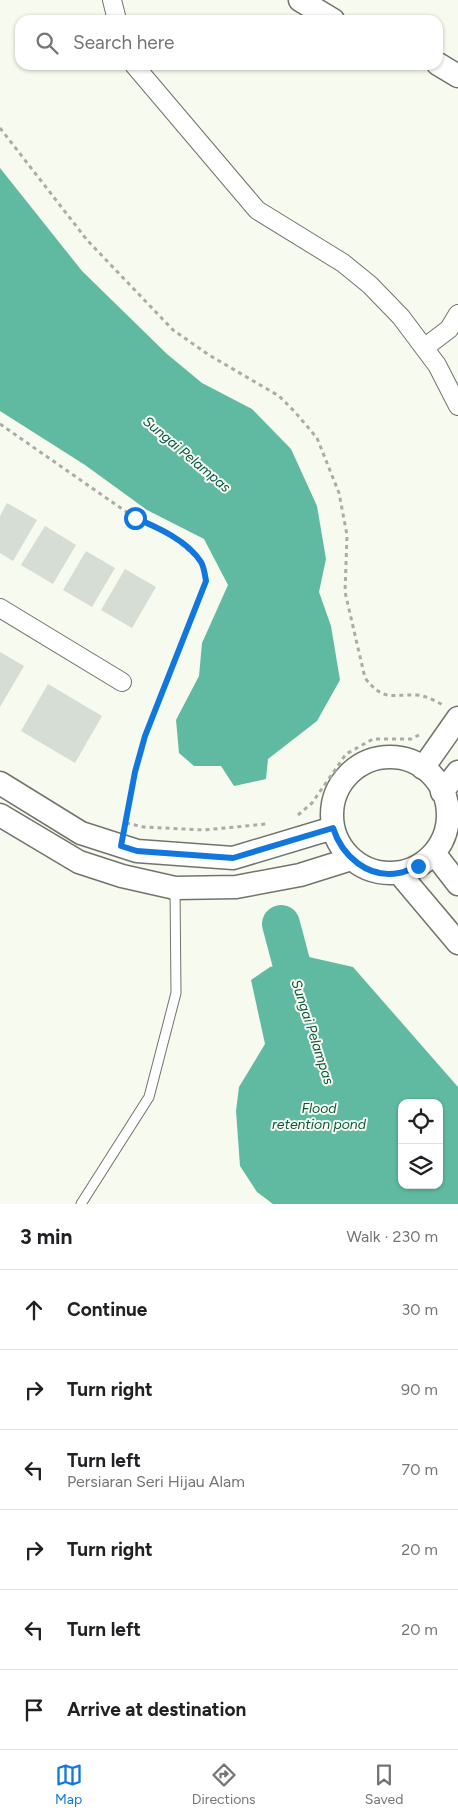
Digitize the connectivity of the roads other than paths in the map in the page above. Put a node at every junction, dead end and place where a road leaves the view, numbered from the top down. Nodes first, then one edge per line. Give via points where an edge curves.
1 (112, 0) edge
2 (300, 0) edge
3 (115, 15) edge
4 (325, 15) edge
5 (443, 67) edge
6 (138, 70) edge
7 (458, 76) edge
8 (458, 314) edge
9 (424, 348) junction
10 (458, 406) edge
11 (0, 608) edge
12 (122, 682) dead end
13 (452, 712) edge
14 (423, 768) junction
15 (458, 772) edge
16 (0, 783) edge
17 (442, 792) junction
18 (0, 815) edge
19 (333, 828) junction
20 (434, 853) junction
21 (351, 859) junction
22 (399, 873) junction
23 (458, 884) edge
24 (175, 888) junction
25 (458, 943) edge
26 (81, 1204) edge

1 - 3 street
2 - 4 street
5 - 7 street
6 - 9 street via 257,210 343,263 401,317
8 - 9 street via 449,328
9 - 10 street via 437,365
11 - 12 street
13 - 14 street
14 - 17 street via 437,781
14 - 19 street via 406,759 386,757 367,762 350,773 338,789 332,808
15 - 17 street
16 - 19 street via 81,833 137,851 233,858
17 - 20 street via 448,818 444,837
18 - 24 street via 79,862
19 - 21 street via 337,840
20 - 22 street via 418,866
20 - 23 street
21 - 22 street via 382,873
21 - 24 street via 300,874 236,887
22 - 25 street
24 - 26 lane via 176,993 149,1097

